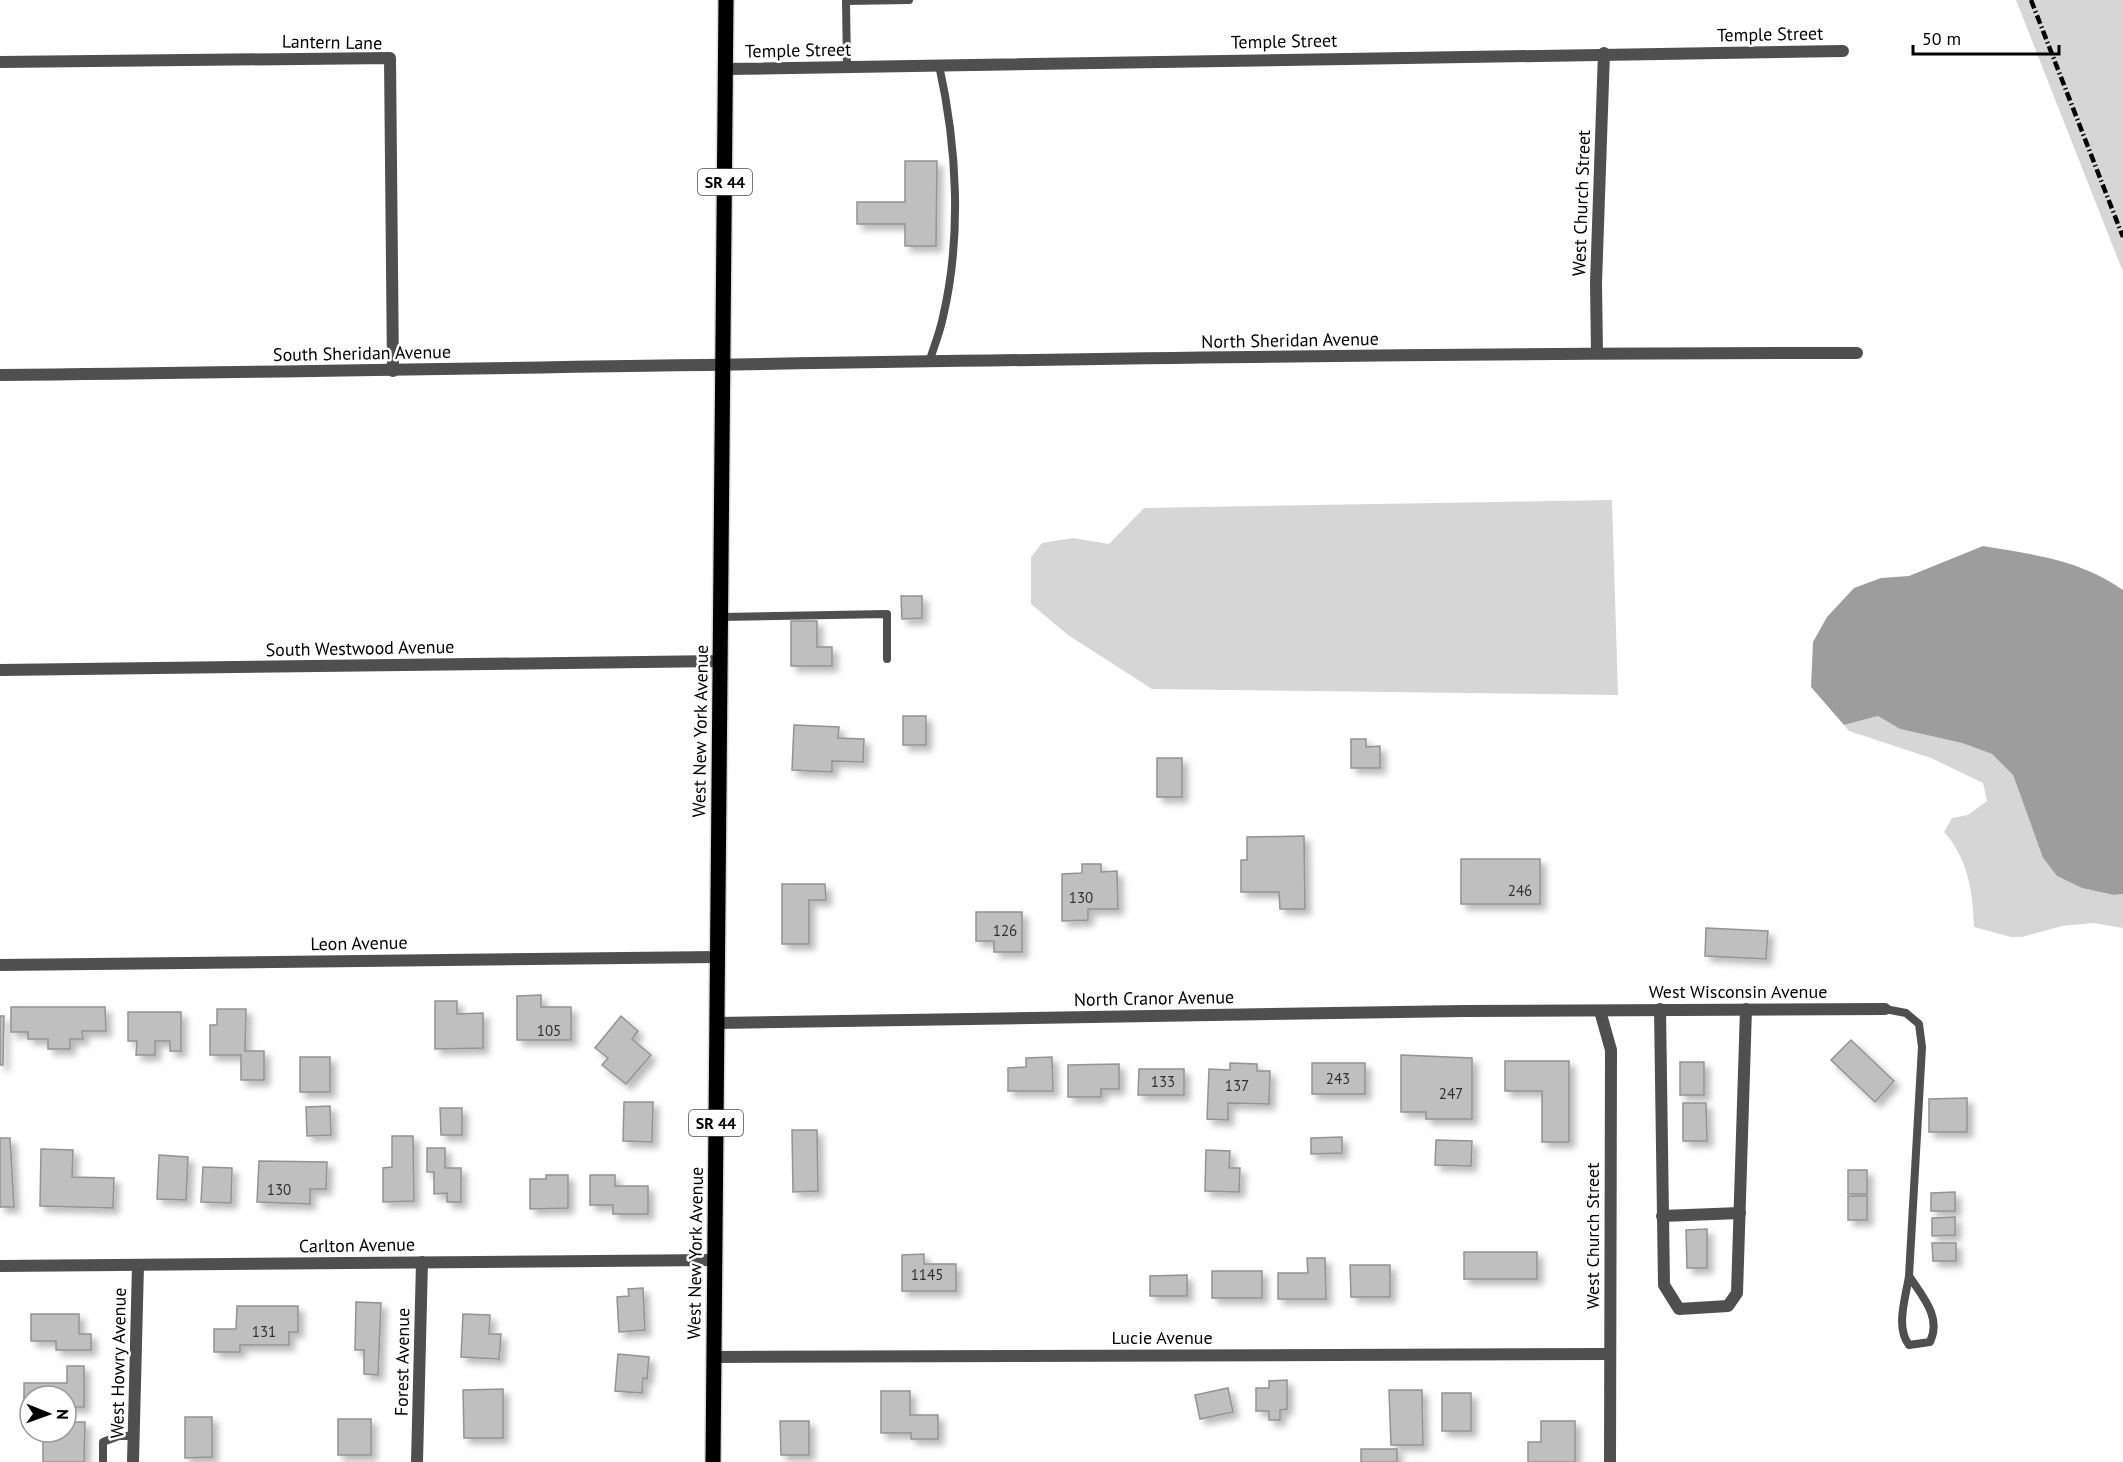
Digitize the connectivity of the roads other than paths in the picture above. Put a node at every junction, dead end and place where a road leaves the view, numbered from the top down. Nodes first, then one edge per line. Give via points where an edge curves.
1 (726, 0) edge
2 (909, 0) edge
3 (843, 1) edge
4 (1843, 51) dead end
5 (1604, 54) junction
6 (0, 63) edge
7 (939, 65) junction
8 (847, 67) junction
9 (726, 69) junction
10 (1597, 353) junction
11 (1857, 353) dead end
12 (929, 362) junction
13 (724, 363) junction
14 (393, 371) junction
15 (0, 375) edge
16 (721, 617) junction
17 (887, 659) dead end
18 (720, 661) junction
19 (0, 670) edge
20 (718, 957) junction
21 (0, 965) edge
22 (1660, 1009) junction
23 (1746, 1009) junction
24 (1885, 1009) joint
25 (1596, 1011) junction
26 (717, 1023) junction
27 (1740, 1213) junction
28 (1662, 1216) junction
29 (715, 1260) junction
30 (422, 1263) junction
31 (138, 1265) junction
32 (0, 1266) edge
33 (1909, 1276) junction
34 (1610, 1354) junction
35 (714, 1357) junction
36 (134, 1436) junction
37 (103, 1462) edge
38 (133, 1462) edge
39 (417, 1462) edge
40 (712, 1462) edge
41 (1610, 1462) edge

1 - 9 main road, West New York Avenue / SR 44
2 - 3 lane
3 - 8 lane
4 - 5 street, Temple Street
5 - 7 street, Temple Street
5 - 10 street, West Church Street
6 - 14 street, Lantern Lane via 390,58
7 - 8 street, Temple Street
7 - 12 lane via 948,106 954,174 953,252 945,309
8 - 9 street, Temple Street
9 - 13 main road, West New York Avenue / SR 44
10 - 11 street, North Sheridan Avenue
10 - 12 street, North Sheridan Avenue
12 - 13 street, North Sheridan Avenue
13 - 14 street, South Sheridan Avenue
13 - 16 main road, West New York Avenue / SR 44
14 - 15 street, South Sheridan Avenue
16 - 17 lane via 887,614
16 - 18 main road, West New York Avenue / SR 44
18 - 19 street, South Westwood Avenue
18 - 20 main road, West New York Avenue / SR 44
20 - 21 street, Leon Avenue
20 - 26 main road, West New York Avenue / SR 44
22 - 23 street, West Wisconsin Avenue
22 - 25 street, West Wisconsin Avenue
22 - 28 street
23 - 24 street, West Wisconsin Avenue
23 - 27 street
24 - 33 lane via 1906,1014 1919,1024 1922,1047
25 - 26 street, North Cranor Avenue
25 - 34 street, West Church Street via 1611,1050
26 - 29 main road, West New York Avenue / SR 44
27 - 28 street
27 - 28 street via 1737,1293 1728,1306 1679,1310 1664,1285
29 - 30 street, Carlton Avenue
29 - 35 main road, West New York Avenue / SR 44
30 - 31 street, Carlton Avenue
30 - 39 street, Forest Avenue
31 - 32 street, Carlton Avenue
31 - 36 street, West Howry Avenue
33 - 33 lane via 1934,1320 1930,1342 1919,1345 1909,1345 1903,1338
34 - 35 street, Lucie Avenue
34 - 41 street, West Church Street
35 - 40 main road, West New York Avenue / SR 44
36 - 37 lane via 103,1442
36 - 38 street, West Howry Avenue

